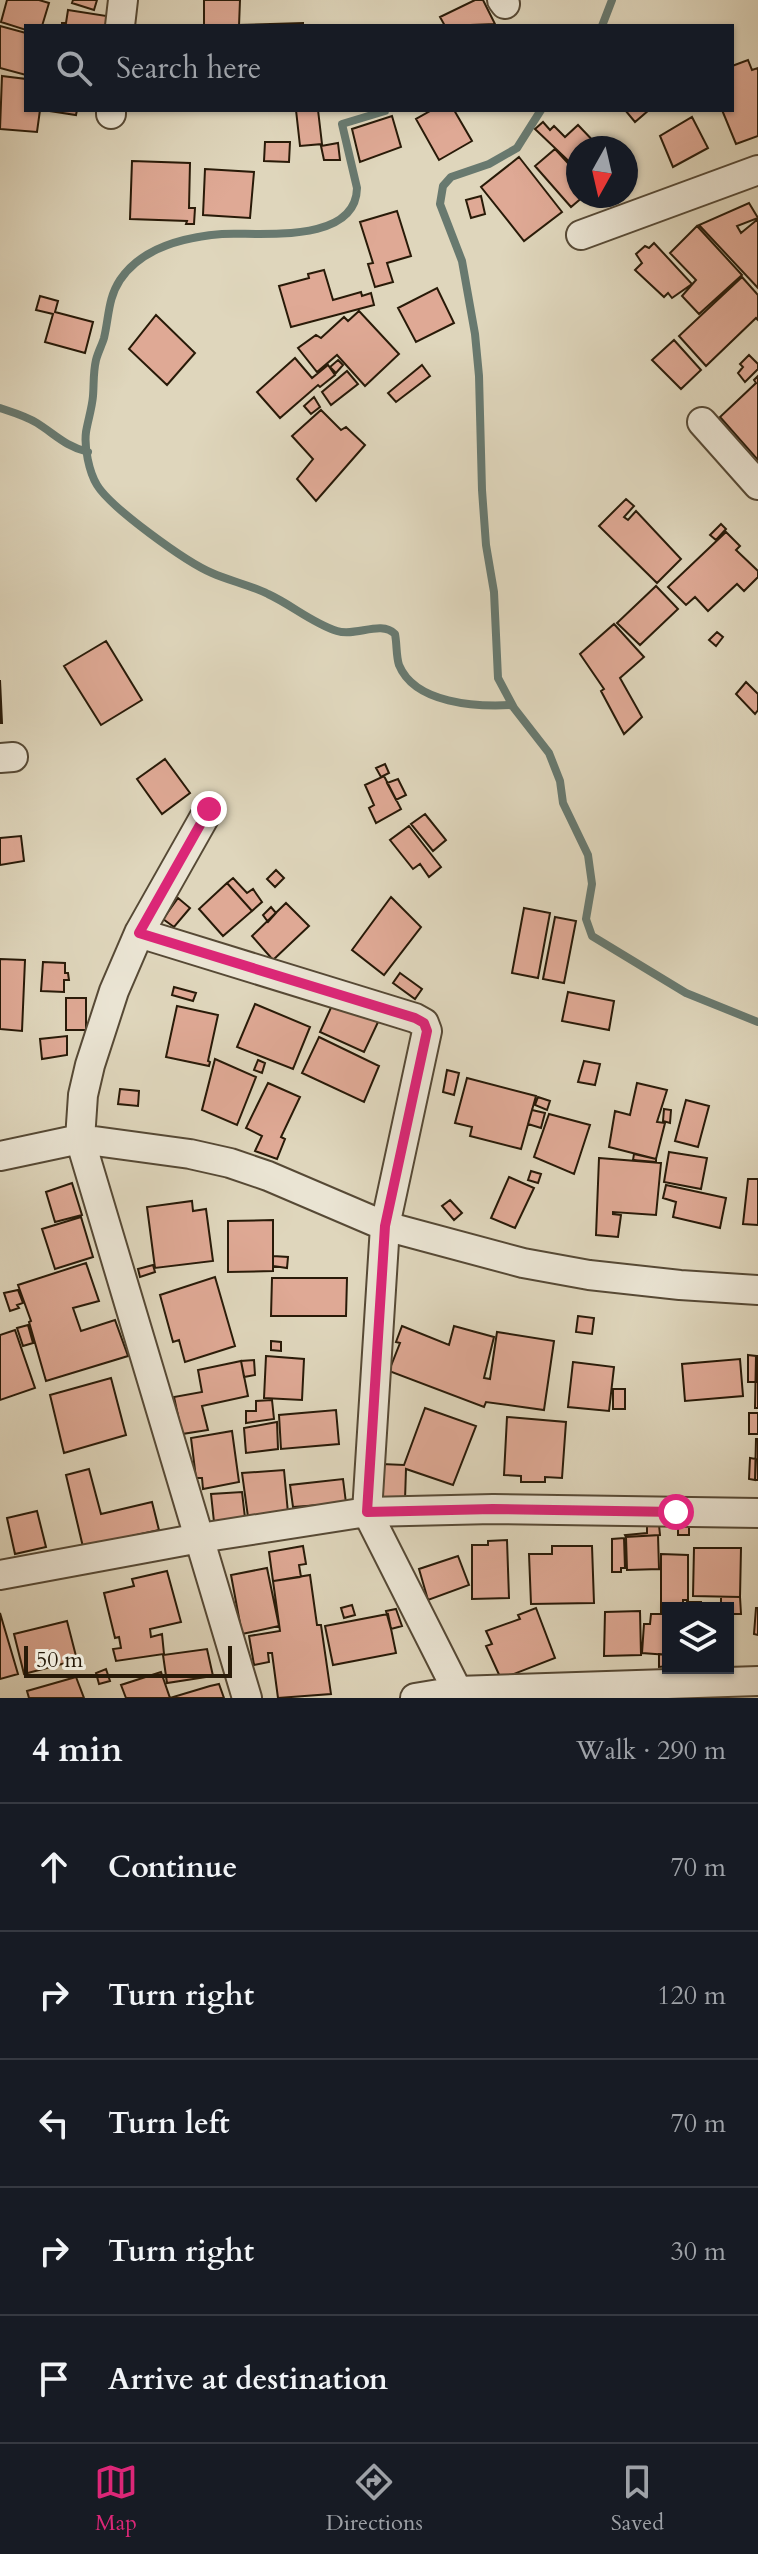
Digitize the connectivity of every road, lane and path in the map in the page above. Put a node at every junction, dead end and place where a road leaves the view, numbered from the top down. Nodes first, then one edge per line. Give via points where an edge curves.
1 (123, 0) edge
2 (120, 24) edge
3 (758, 170) edge
4 (581, 235) dead end
5 (702, 422) dead end
6 (758, 485) edge
7 (209, 809) dead end
8 (139, 933) junction
9 (80, 1139) junction
10 (0, 1156) edge
11 (385, 1226) junction
12 (758, 1290) edge
13 (367, 1512) junction
14 (758, 1513) edge
15 (200, 1538) junction
16 (0, 1575) edge
17 (758, 1681) edge
18 (459, 1694) edge
19 (247, 1698) edge
20 (415, 1698) edge

1 - 2 street
3 - 4 street
5 - 6 street
7 - 8 street
8 - 9 street via 90,1065
8 - 11 street via 424,1023 427,1031
9 - 10 street
9 - 11 street via 230,1163
9 - 15 street
11 - 12 street via 589,1275
11 - 13 street
13 - 14 street
13 - 15 street
13 - 18 street
15 - 16 street
15 - 19 street
17 - 18 street
18 - 20 street

